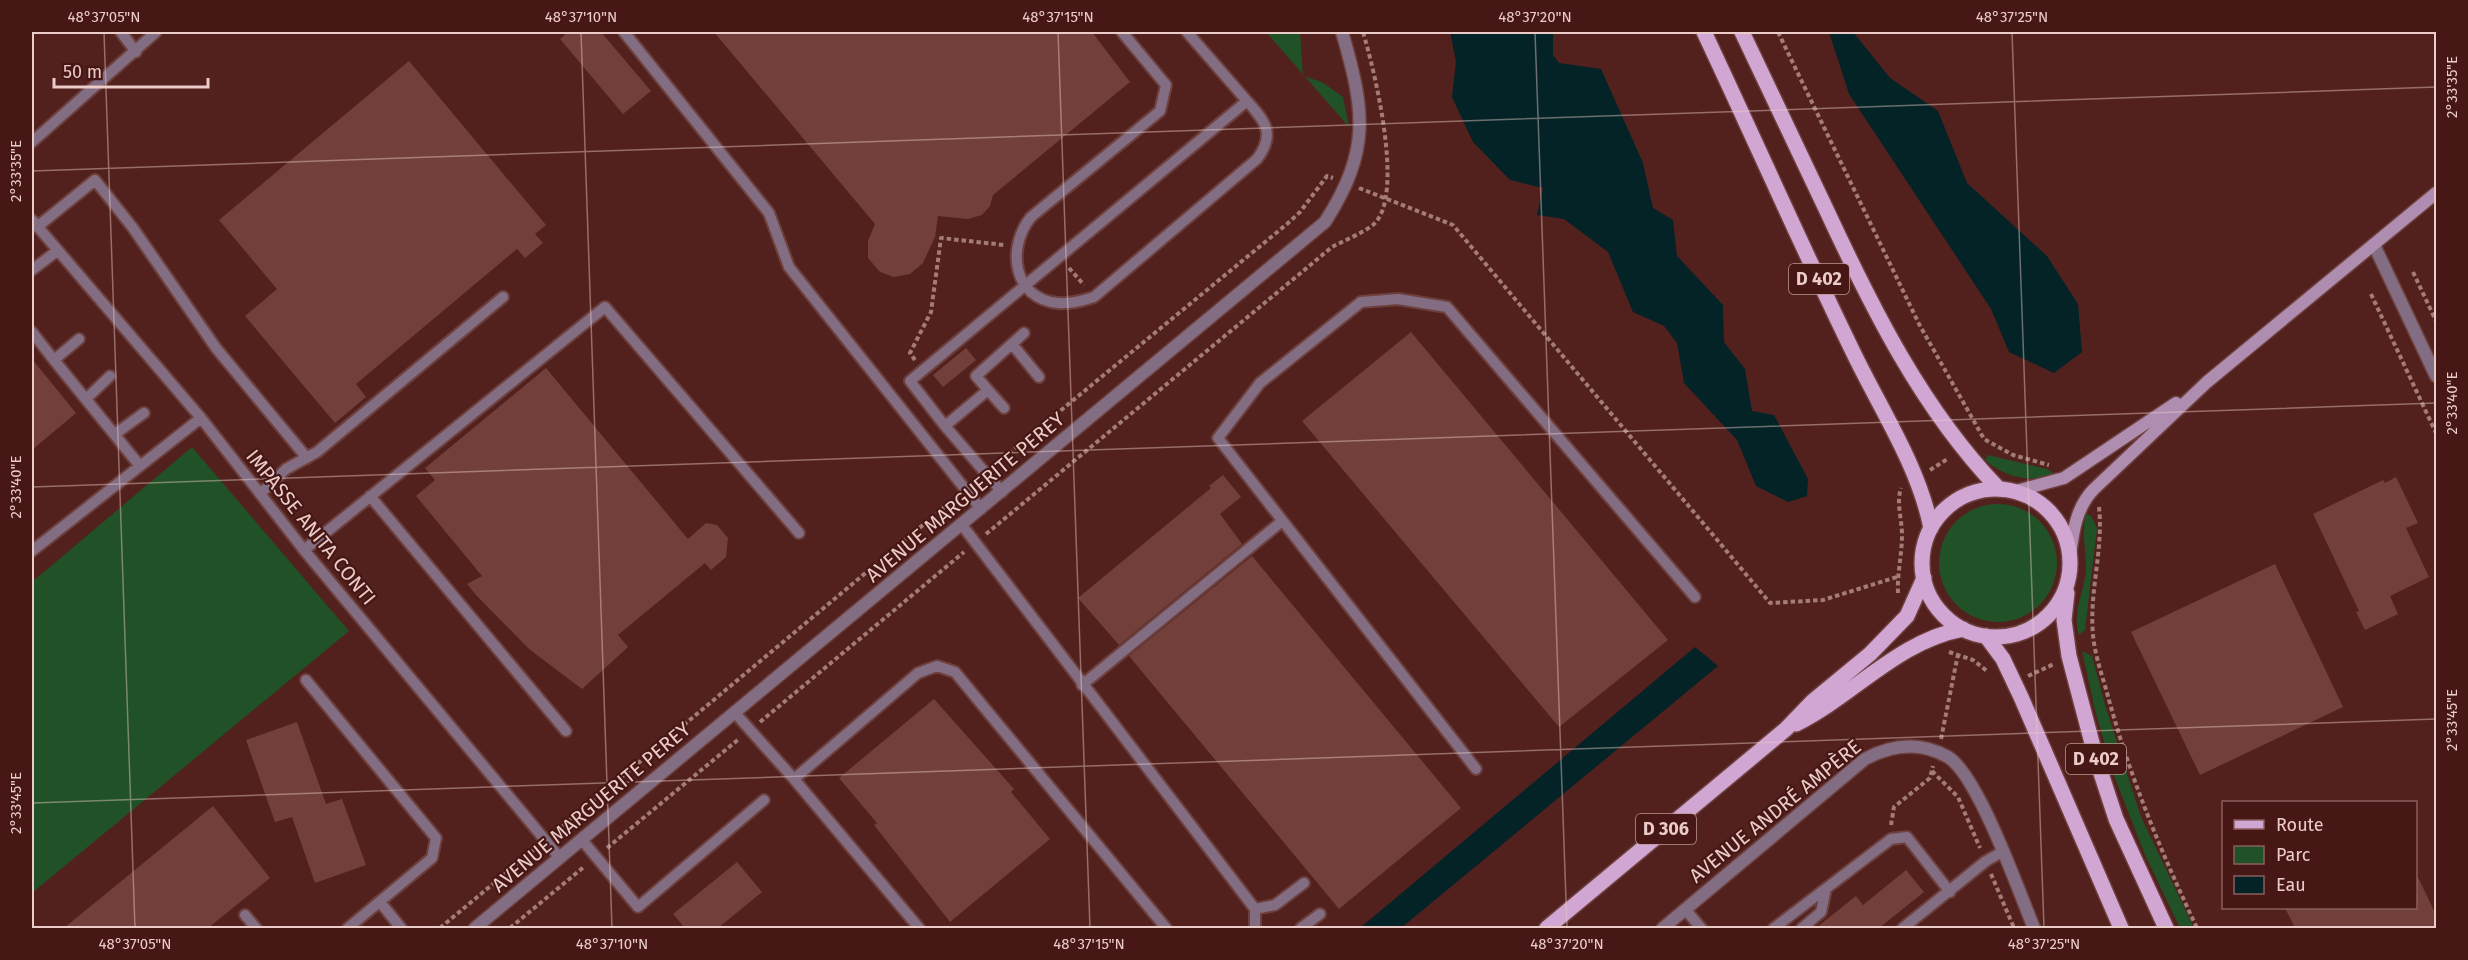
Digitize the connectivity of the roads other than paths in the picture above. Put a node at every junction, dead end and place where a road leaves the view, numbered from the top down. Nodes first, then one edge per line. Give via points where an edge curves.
1 (121, 32) edge
2 (156, 32) edge
3 (624, 32) edge
4 (1122, 32) edge
5 (1187, 32) edge
6 (1342, 32) edge
7 (1704, 32) edge
8 (1742, 32) edge
9 (136, 52) junction
10 (1247, 102) junction
11 (32, 142) edge
12 (2436, 193) edge
13 (34, 224) edge
14 (2374, 245) junction
15 (57, 251) junction
16 (32, 270) edge
17 (1025, 285) junction
18 (503, 297) dead end
19 (32, 332) edge
20 (1024, 333) dead end
21 (79, 339) dead end
22 (1012, 344) junction
23 (54, 360) junction
24 (110, 376) dead end
25 (2436, 376) edge
26 (1039, 377) dead end
27 (2207, 382) junction
28 (988, 390) junction
29 (86, 399) junction
30 (1004, 408) dead end
31 (144, 413) dead end
32 (201, 418) junction
33 (945, 426) junction
34 (115, 434) junction
35 (307, 458) junction
36 (140, 466) junction
37 (1998, 488) junction
38 (2016, 491) junction
39 (1002, 492) junction
40 (260, 494) junction
41 (370, 496) junction
42 (981, 509) junction
43 (1281, 522) junction
44 (962, 525) junction
45 (1931, 528) junction
46 (800, 533) dead end
47 (304, 550) junction
48 (32, 551) edge
49 (2070, 556) junction
50 (1924, 578) junction
51 (2068, 580) junction
52 (1695, 597) dead end
53 (1963, 629) junction
54 (1986, 636) junction
55 (306, 680) dead end
56 (1082, 685) junction
57 (735, 713) junction
58 (1786, 729) junction
59 (566, 731) dead end
60 (1476, 769) dead end
61 (794, 779) junction
62 (764, 800) dead end
63 (582, 840) junction
64 (2002, 852) junction
65 (560, 858) junction
66 (1304, 883) dead end
67 (1826, 889) junction
68 (1950, 891) junction
69 (380, 902) junction
70 (1255, 909) junction
71 (1685, 909) junction
72 (1320, 914) dead end
73 (245, 915) dead end
74 (256, 928) edge
75 (348, 928) edge
76 (402, 928) edge
77 (475, 928) edge
78 (919, 928) edge
79 (1166, 928) edge
80 (1254, 928) edge
81 (1301, 928) edge
82 (1547, 928) edge
83 (1663, 928) edge
84 (1701, 928) edge
85 (1774, 928) edge
86 (1802, 928) edge
87 (1903, 928) edge
88 (2034, 928) edge
89 (2121, 928) edge
90 (2166, 928) edge

1 - 9 lane
2 - 9 lane
3 - 42 lane via 769,213 789,267
4 - 17 lane via 1166,85 1160,111 1021,229 1014,260
5 - 10 lane
6 - 39 street, AVENUE MARGUERITE PEREY via 1359,96 1361,129 1348,183 1325,222
7 - 45 main road, D 402 via 1856,358 1904,450
8 - 37 main road, D 402 via 1865,292 1898,352 1964,450
9 - 11 lane
10 - 17 lane
10 - 17 lane via 1264,120 1265,148 1094,297 1077,303 1056,303
12 - 14 main road
13 - 15 lane, IMPASSE ANITA CONTI
13 - 35 lane via 95,180 216,348
14 - 25 street
14 - 27 main road
15 - 16 lane
15 - 32 lane, IMPASSE ANITA CONTI
17 - 33 lane via 910,381
18 - 35 lane
19 - 23 lane
20 - 22 lane
21 - 23 lane
22 - 26 lane
22 - 28 lane via 976,376
23 - 29 lane
24 - 29 lane
27 - 38 main road via 2064,478
27 - 49 main road via 2089,495 2074,526
28 - 30 lane
28 - 33 lane
29 - 34 lane
31 - 34 lane
32 - 36 lane
32 - 40 lane, IMPASSE ANITA CONTI
33 - 39 lane
34 - 36 lane
35 - 40 lane via 286,469
36 - 48 lane
37 - 38 main road
37 - 45 main road via 1971,493 1947,507
38 - 49 main road via 2037,500 2053,515
39 - 42 street, AVENUE MARGUERITE PEREY
40 - 47 lane, IMPASSE ANITA CONTI
41 - 46 lane via 605,308
41 - 47 lane
41 - 59 lane
42 - 44 street, AVENUE MARGUERITE PEREY
43 - 52 lane via 1218,438 1260,382 1360,302 1398,299 1447,307
43 - 56 lane
43 - 60 lane
44 - 56 lane
44 - 57 street, AVENUE MARGUERITE PEREY
45 - 50 main road via 1923,552
47 - 65 lane, IMPASSE ANITA CONTI
49 - 51 main road
50 - 53 main road via 1931,599
50 - 58 main road, D 306 via 1907,616
51 - 54 main road via 2057,605 2038,624 2013,635
51 - 90 main road, D 402 via 2064,620 2096,758 2116,819
53 - 54 main road
53 - 58 main road, D 306 via 1938,634 1909,648 1819,712
54 - 89 main road, D 402 via 2003,658
55 - 69 lane via 436,838 432,858
56 - 70 lane
57 - 61 lane
57 - 63 street, AVENUE MARGUERITE PEREY
58 - 82 main road, D 306
61 - 78 lane
61 - 79 lane via 918,673 937,666 955,672
62 - 63 lane via 638,907
63 - 65 street, AVENUE MARGUERITE PEREY
64 - 68 lane
64 - 71 street, AVENUE ANDRÉ AMPÈRE via 1974,791 1949,758 1922,747 1900,746 1864,759
64 - 88 street
65 - 77 street, AVENUE MARGUERITE PEREY
66 - 70 lane via 1275,905
67 - 68 lane via 1891,839 1907,837
67 - 85 lane
67 - 86 lane via 1821,912
68 - 87 lane
69 - 75 lane
69 - 76 lane
70 - 80 lane
71 - 83 street, AVENUE ANDRÉ AMPÈRE
71 - 84 lane
72 - 81 lane
73 - 74 lane

